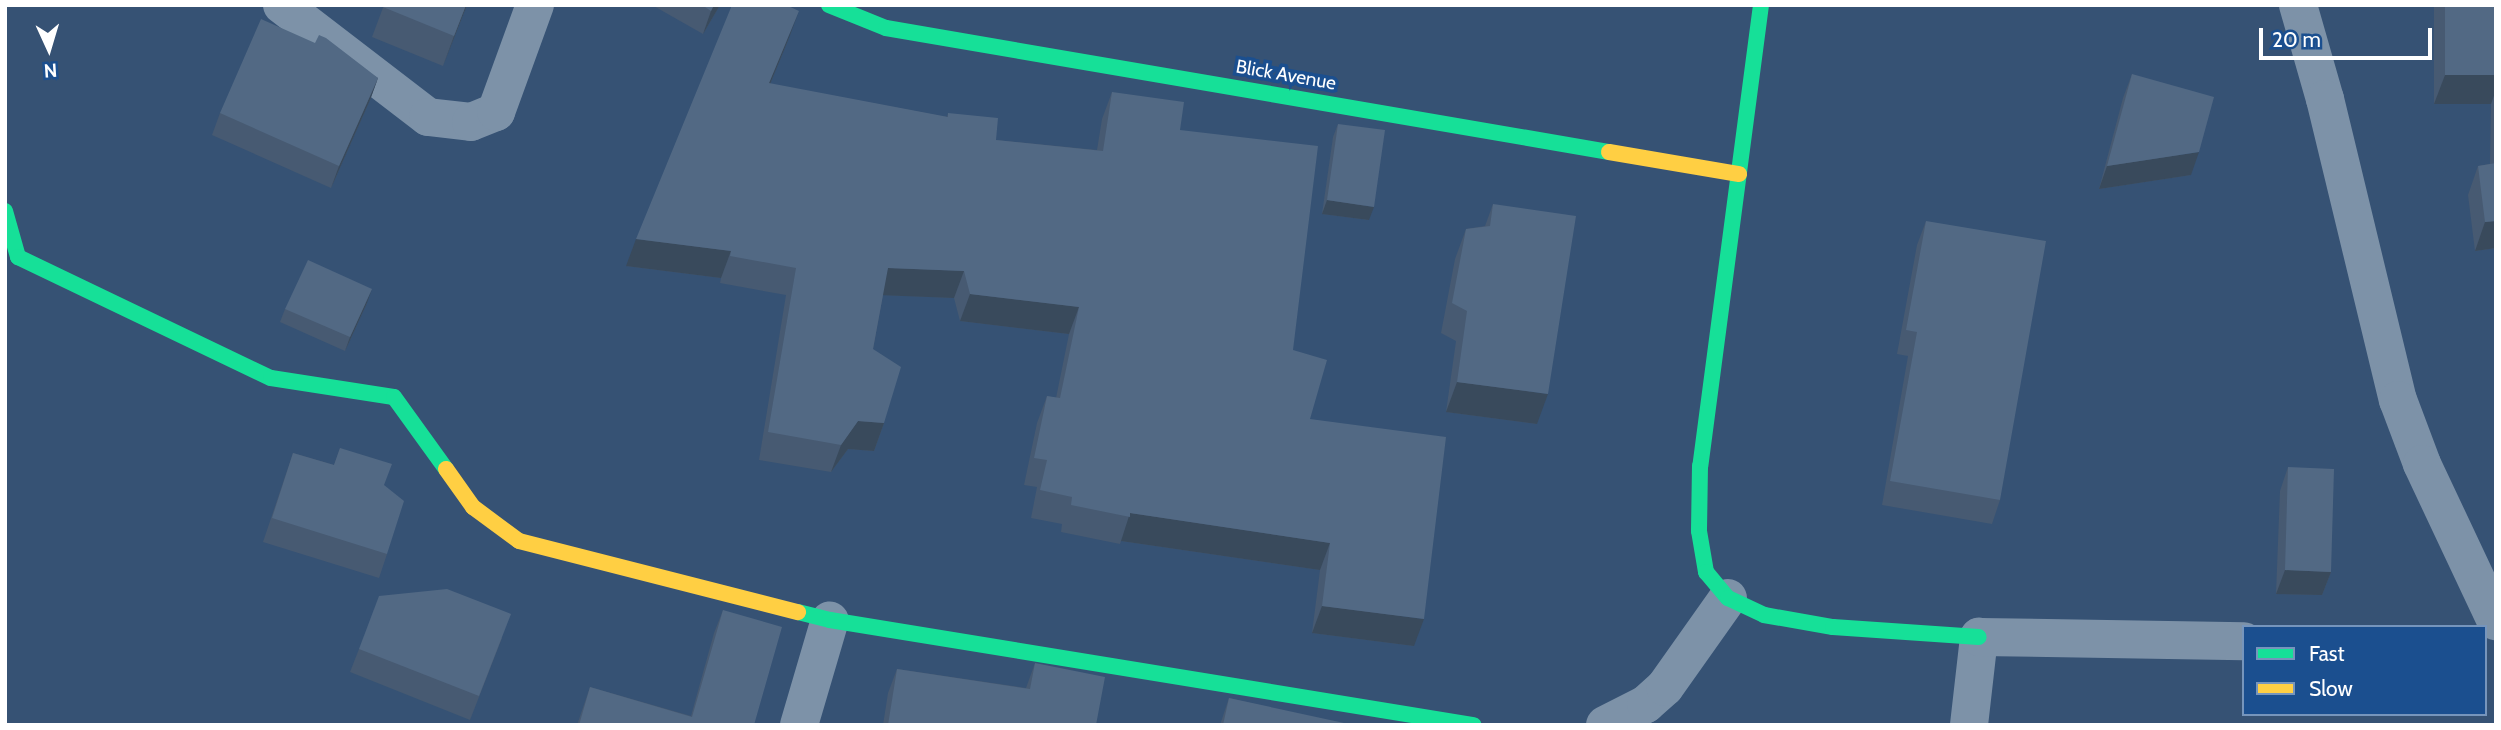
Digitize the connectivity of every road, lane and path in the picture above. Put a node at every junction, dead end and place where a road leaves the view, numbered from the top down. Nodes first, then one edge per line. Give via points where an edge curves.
1 (282, 5) edge
2 (535, 5) edge
3 (829, 5) edge
4 (1761, 5) edge
5 (2298, 5) edge
6 (1739, 174) junction
7 (5, 211) edge
8 (1728, 598) junction
9 (830, 621) junction
10 (2496, 621) edge
11 (1979, 638) junction
12 (2242, 641) edge
13 (1398, 719) edge
14 (799, 725) edge
15 (1473, 725) edge
16 (1605, 725) edge
17 (1969, 725) edge

1 - 2 street via 428,117 471,122 496,112
3 - 6 street, Blick Avenue via 886,29
4 - 6 street
5 - 10 street via 2398,400 2421,464
6 - 8 street via 1700,466 1699,531 1706,572
7 - 9 street via 18,257 271,378 394,397 473,507 519,541
8 - 11 street via 1764,615 1833,628
8 - 16 street via 1665,687 1646,704
9 - 13 street
9 - 14 street
11 - 12 street
11 - 17 street
13 - 15 street

